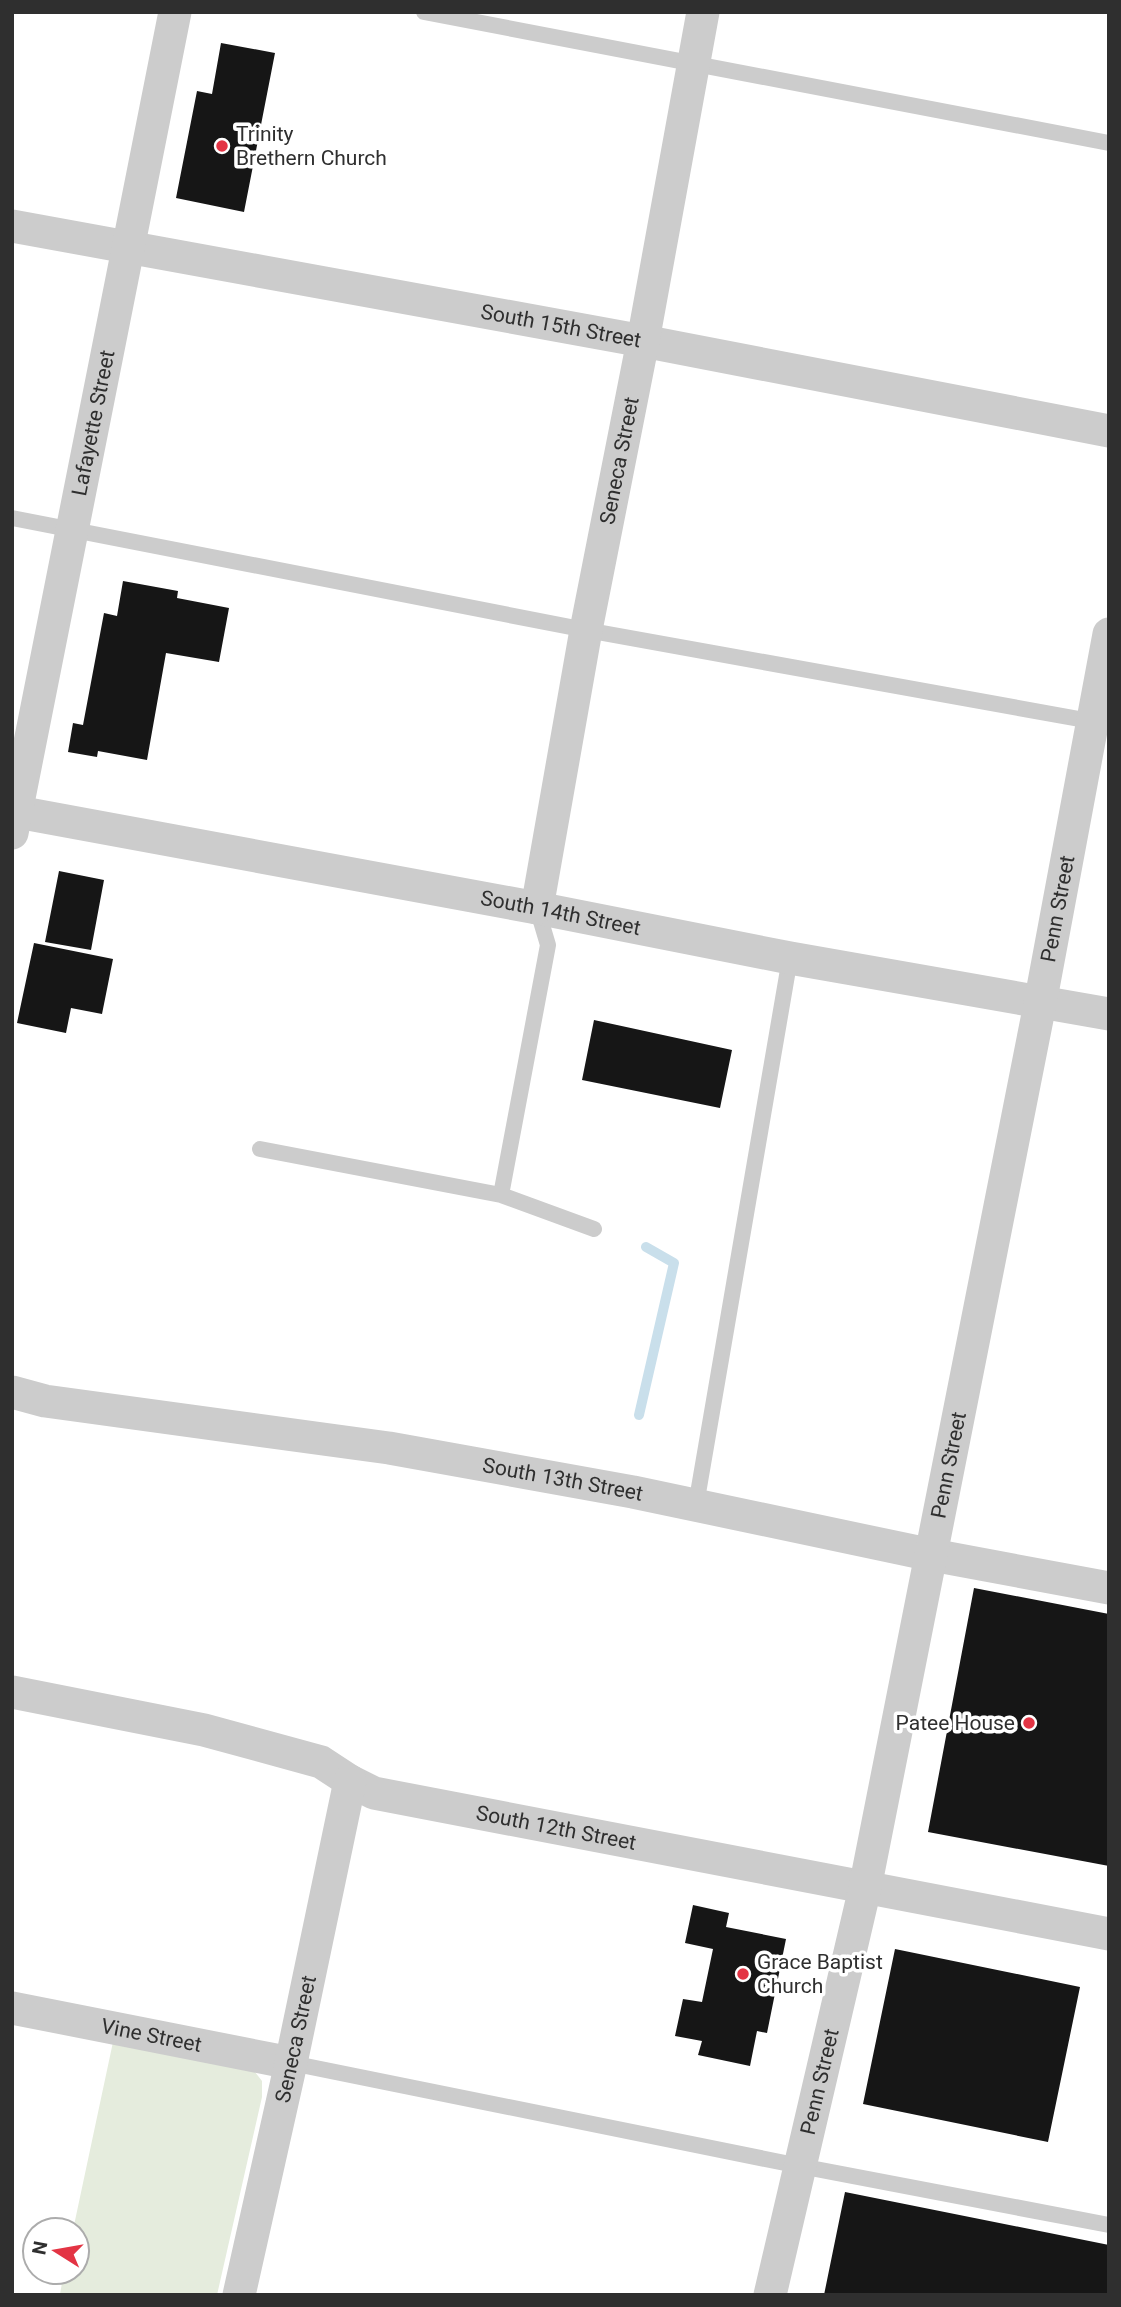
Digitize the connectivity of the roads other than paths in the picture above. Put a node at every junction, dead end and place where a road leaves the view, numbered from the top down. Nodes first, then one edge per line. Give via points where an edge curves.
1 (175, 12) edge
2 (424, 12) edge
3 (703, 12) edge
4 (693, 64) junction
5 (1109, 143) edge
6 (12, 226) edge
7 (128, 246) junction
8 (643, 341) junction
9 (1109, 431) edge
10 (12, 518) edge
11 (71, 530) junction
12 (586, 630) junction
13 (1109, 634) edge
14 (1101, 723) edge
15 (14, 819) edge
16 (537, 908) junction
17 (790, 958) junction
18 (1040, 1004) junction
19 (1109, 1014) edge
20 (260, 1149) dead end
21 (501, 1195) junction
22 (594, 1229) dead end
23 (12, 1392) edge
24 (696, 1505) junction
25 (932, 1555) junction
26 (1109, 1588) edge
27 (12, 1692) edge
28 (350, 1781) junction
29 (865, 1888) junction
30 (1109, 1934) edge
31 (12, 2008) edge
32 (291, 2063) junction
33 (800, 2166) junction
34 (1109, 2225) edge
35 (239, 2295) edge
36 (770, 2295) edge

1 - 7 street, Lafayette Street
2 - 4 lane
3 - 4 street, Seneca Street
4 - 5 lane
4 - 8 street, Seneca Street
6 - 7 street, South 15th Street
7 - 8 street, South 15th Street
7 - 11 street, Lafayette Street
8 - 9 street, South 15th Street
8 - 12 street, Seneca Street
10 - 11 lane
11 - 12 lane
11 - 15 street, Lafayette Street
12 - 14 lane
12 - 16 street, Seneca Street
13 - 14 street, Penn Street
14 - 18 street, Penn Street
15 - 16 street, South 14th Street
16 - 17 street, South 14th Street
16 - 21 lane via 548,945
17 - 18 street, South 14th Street
17 - 24 lane
18 - 19 street, South 14th Street
18 - 25 street, Penn Street
20 - 21 lane
21 - 22 lane
23 - 24 street, South 13th Street via 44,1401 389,1448
24 - 25 street, South 13th Street
25 - 26 street, South 13th Street
25 - 29 street, Penn Street
27 - 28 street, South 12th Street via 204,1730 321,1762
28 - 29 street, South 12th Street via 374,1793
28 - 32 street, Seneca Street
29 - 30 street, South 12th Street
29 - 33 street, Penn Street
31 - 32 street, Vine Street
32 - 33 lane
32 - 35 street, Seneca Street
33 - 34 lane
33 - 36 street, Penn Street

